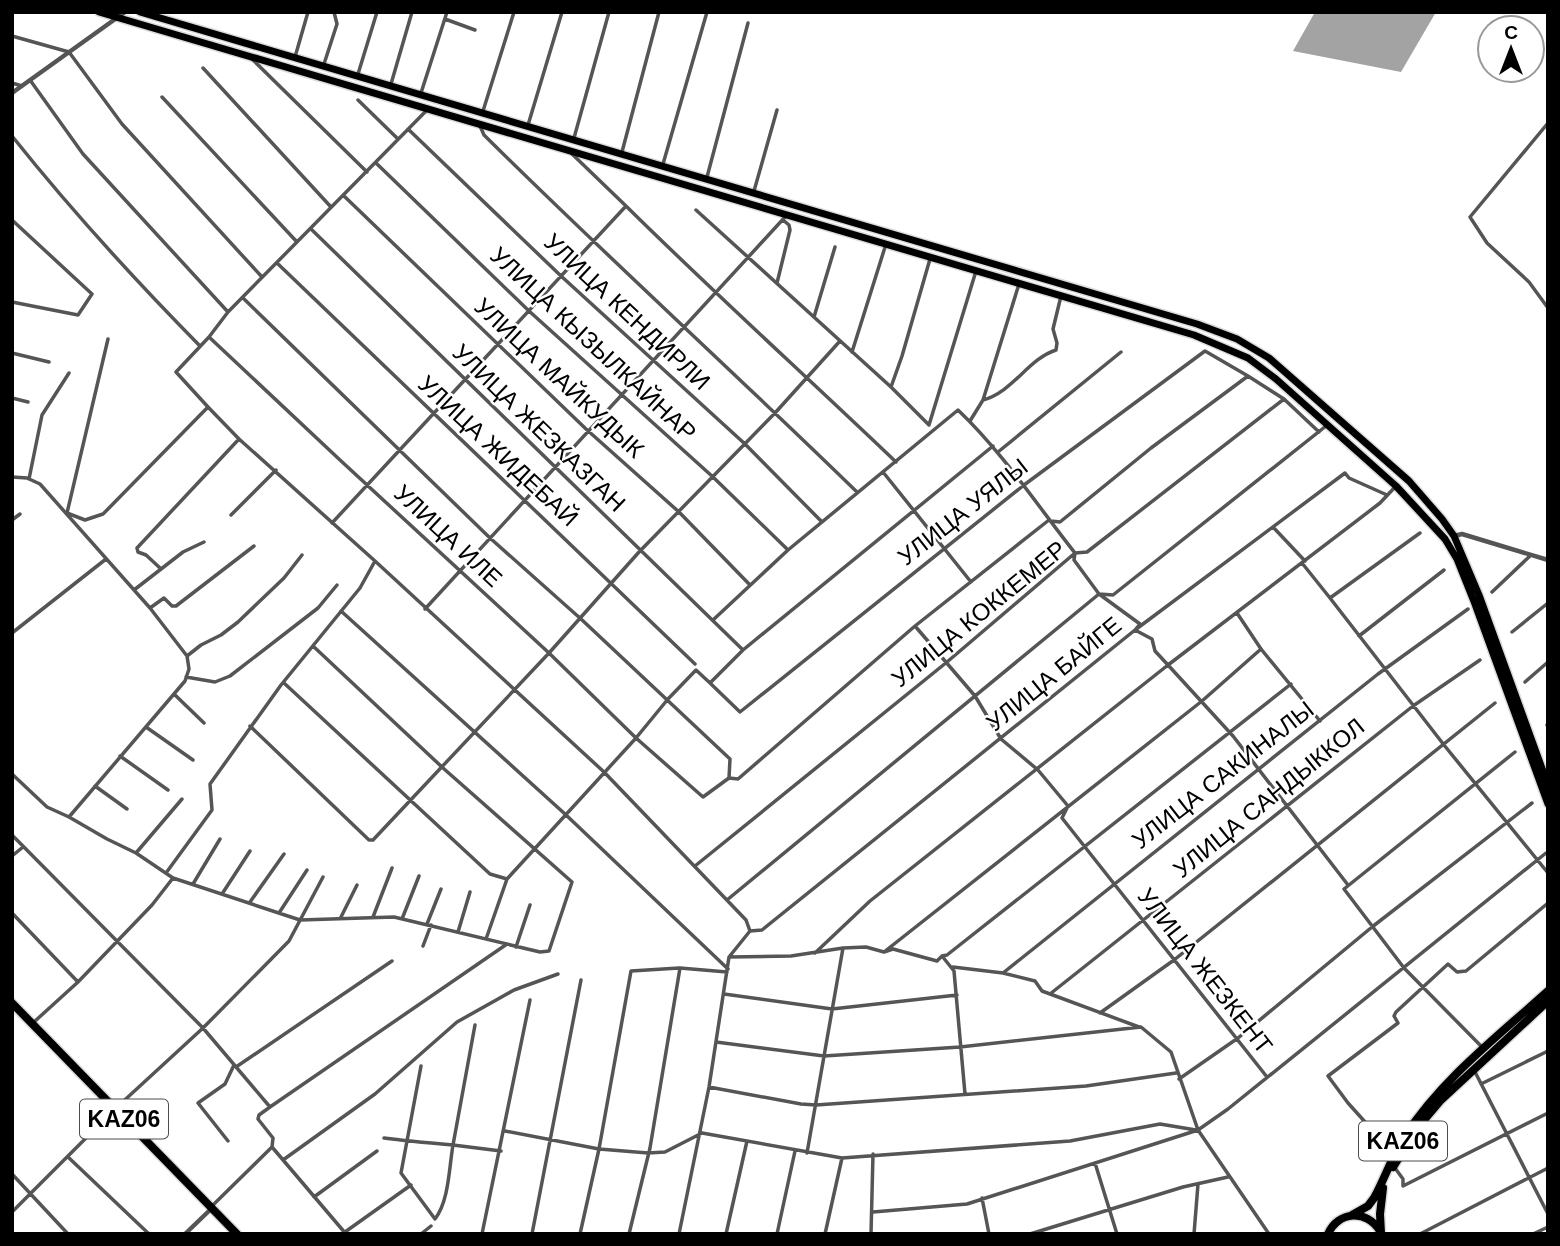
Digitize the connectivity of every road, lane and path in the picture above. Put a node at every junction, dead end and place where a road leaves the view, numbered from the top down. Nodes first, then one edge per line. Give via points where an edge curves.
1 (99, 12) edge
2 (140, 12) edge
3 (308, 12) edge
4 (334, 12) edge
5 (377, 12) edge
6 (412, 12) edge
7 (447, 12) edge
8 (514, 12) edge
9 (562, 12) edge
10 (609, 12) edge
11 (659, 12) edge
12 (707, 12) edge
13 (122, 15) edge
14 (444, 19) junction
15 (748, 23) dead end
16 (475, 30) dead end
17 (12, 36) edge
18 (69, 52) junction
19 (249, 56) junction
20 (295, 58) junction
21 (323, 66) junction
22 (203, 68) dead end
23 (357, 76) junction
24 (30, 80) junction
25 (12, 83) edge
26 (22, 86) junction
27 (391, 86) junction
28 (12, 93) edge
29 (420, 95) junction
30 (162, 97) dead end
31 (358, 100) dead end
32 (428, 109) junction
33 (777, 110) dead end
34 (482, 113) junction
35 (1548, 123) edge
36 (479, 124) junction
37 (527, 127) junction
38 (408, 129) junction
39 (12, 136) edge
40 (398, 139) junction
41 (573, 140) junction
42 (568, 151) junction
43 (621, 154) junction
44 (376, 163) junction
45 (662, 166) junction
46 (367, 172) junction
47 (706, 179) junction
48 (723, 184) junction
49 (753, 193) junction
50 (721, 195) junction
51 (344, 196) junction
52 (626, 206) junction
53 (331, 208) junction
54 (696, 210) dead end
55 (785, 217) junction
56 (12, 220) edge
57 (311, 229) junction
58 (298, 242) junction
59 (593, 243) junction
60 (886, 244) junction
61 (835, 247) dead end
62 (749, 256) junction
63 (930, 257) junction
64 (277, 263) junction
65 (976, 271) junction
66 (561, 276) junction
67 (262, 277) junction
68 (777, 283) junction
69 (1019, 284) junction
70 (714, 292) junction
71 (1061, 296) junction
72 (243, 298) junction
73 (12, 302) edge
74 (1548, 308) edge
75 (529, 311) junction
76 (228, 312) junction
77 (814, 317) junction
78 (684, 326) junction
79 (209, 337) junction
80 (108, 339) dead end
81 (840, 341) junction
82 (497, 343) junction
83 (201, 346) junction
84 (1121, 352) dead end
85 (12, 353) edge
86 (852, 353) junction
87 (653, 359) junction
88 (49, 362) dead end
89 (69, 373) dead end
90 (1248, 376) junction
91 (807, 377) junction
92 (465, 379) junction
93 (891, 387) junction
94 (621, 394) junction
95 (12, 398) edge
96 (983, 400) junction
97 (1284, 400) junction
98 (28, 402) dead end
99 (208, 407) junction
100 (775, 413) junction
101 (433, 414) junction
102 (970, 421) junction
103 (1327, 424) junction
104 (929, 425) junction
105 (587, 430) junction
106 (932, 431) junction
107 (1318, 432) junction
108 (239, 439) junction
109 (745, 444) junction
110 (993, 446) junction
111 (400, 449) junction
112 (998, 452) junction
113 (895, 462) junction
114 (555, 466) junction
115 (276, 470) junction
116 (883, 472) junction
117 (12, 477) edge
118 (713, 477) junction
119 (29, 479) junction
120 (368, 485) junction
121 (1024, 485) junction
122 (1396, 486) junction
123 (858, 492) junction
124 (1387, 495) junction
125 (524, 500) junction
126 (914, 511) junction
127 (678, 512) junction
128 (67, 513) junction
129 (20, 514) dead end
130 (231, 515) dead end
131 (12, 520) edge
132 (1049, 520) junction
133 (822, 522) junction
134 (332, 523) junction
135 (1273, 527) junction
136 (1420, 533) dead end
137 (1454, 536) junction
138 (490, 538) junction
139 (204, 542) dead end
140 (254, 546) dead end
141 (945, 548) junction
142 (788, 550) junction
143 (639, 551) junction
144 (1075, 553) junction
145 (302, 555) dead end
146 (1531, 555) junction
147 (106, 559) junction
148 (1548, 560) edge
149 (375, 561) junction
150 (1303, 562) junction
151 (160, 568) junction
152 (1444, 570) dead end
153 (458, 571) junction
154 (971, 582) junction
155 (613, 583) junction
156 (337, 585) dead end
157 (750, 585) junction
158 (134, 590) junction
159 (1492, 592) dead end
160 (1099, 594) junction
161 (1330, 598) junction
162 (1548, 603) edge
163 (150, 608) junction
164 (425, 609) junction
165 (1468, 609) dead end
166 (341, 611) junction
167 (1237, 613) junction
168 (1482, 614) junction
169 (581, 619) junction
170 (713, 620) junction
171 (915, 626) junction
172 (1135, 630) junction
173 (1513, 632) dead end
174 (12, 633) edge
175 (1359, 636) junction
176 (313, 646) junction
177 (1261, 649) junction
178 (743, 650) junction
179 (549, 653) junction
180 (187, 656) junction
181 (1480, 660) dead end
182 (947, 662) junction
183 (1548, 662) edge
184 (695, 664) dead end
185 (1168, 665) junction
186 (1385, 670) junction
187 (187, 677) junction
188 (1525, 682) dead end
189 (284, 683) junction
190 (710, 683) junction
191 (1291, 684) junction
192 (514, 691) junction
193 (174, 694) junction
194 (975, 696) junction
195 (668, 699) junction
196 (1202, 701) junction
197 (1495, 703) dead end
198 (1413, 705) junction
199 (1320, 721) junction
200 (204, 723) dead end
201 (250, 726) junction
202 (146, 727) junction
203 (475, 734) junction
204 (1231, 734) junction
205 (636, 738) junction
206 (1001, 739) junction
207 (1444, 745) junction
208 (1515, 752) dead end
209 (120, 756) junction
210 (193, 760) dead end
211 (443, 768) junction
212 (1038, 770) junction
213 (1259, 770) junction
214 (604, 772) junction
215 (12, 774) edge
216 (729, 778) junction
217 (1475, 785) junction
218 (1548, 785) edge
219 (95, 786) junction
220 (168, 790) dead end
221 (182, 799) dead end
222 (410, 802) junction
223 (1532, 803) dead end
224 (1548, 804) edge
225 (1068, 806) junction
226 (1288, 806) junction
227 (127, 809) dead end
228 (565, 814) junction
229 (69, 817) junction
230 (1506, 823) junction
231 (12, 835) edge
232 (220, 839) dead end
233 (1319, 846) junction
234 (23, 847) junction
235 (534, 848) junction
236 (1086, 848) junction
237 (250, 850) dead end
238 (136, 853) junction
239 (1546, 853) dead end
240 (284, 854) dead end
241 (12, 856) edge
242 (1537, 860) junction
243 (695, 866) junction
244 (392, 868) dead end
245 (307, 870) dead end
246 (1548, 873) edge
247 (166, 874) junction
248 (419, 876) dead end
249 (323, 877) dead end
250 (173, 878) junction
251 (507, 880) junction
252 (192, 884) junction
253 (1114, 884) junction
254 (356, 885) dead end
255 (1346, 887) junction
256 (441, 889) dead end
257 (470, 892) dead end
258 (222, 894) junction
259 (727, 900) junction
260 (250, 902) junction
261 (1548, 902) edge
262 (530, 905) dead end
263 (12, 913) edge
264 (279, 913) junction
265 (341, 917) junction
266 (373, 917) junction
267 (402, 919) junction
268 (300, 920) junction
269 (1143, 921) junction
270 (429, 924) junction
271 (1371, 927) junction
272 (458, 932) junction
273 (750, 932) junction
274 (486, 939) junction
275 (117, 941) junction
276 (507, 944) junction
277 (423, 946) dead end
278 (516, 947) junction
279 (843, 948) junction
280 (884, 952) junction
281 (815, 953) junction
282 (942, 956) junction
283 (729, 957) junction
284 (1174, 960) junction
285 (392, 961) dead end
286 (951, 967) junction
287 (680, 968) junction
288 (1404, 968) junction
289 (728, 971) junction
290 (558, 974) dead end
291 (1003, 974) junction
292 (581, 979) dead end
293 (78, 982) junction
294 (1424, 986) junction
295 (1548, 991) edge
296 (724, 994) junction
297 (1050, 994) junction
298 (957, 995) junction
299 (530, 1000) dead end
300 (1548, 1001) edge
301 (12, 1003) edge
302 (12, 1009) edge
303 (832, 1009) junction
304 (1100, 1013) junction
305 (33, 1024) junction
306 (475, 1025) dead end
307 (1141, 1027) junction
308 (203, 1028) junction
309 (1236, 1040) junction
310 (716, 1042) junction
311 (960, 1047) junction
312 (1484, 1049) junction
313 (1548, 1051) edge
314 (824, 1056) junction
315 (235, 1066) junction
316 (421, 1066) dead end
317 (1474, 1068) junction
318 (1176, 1073) junction
319 (1267, 1077) junction
320 (1178, 1079) junction
321 (1481, 1084) junction
322 (709, 1087) junction
323 (965, 1094) junction
324 (816, 1105) junction
325 (270, 1107) junction
326 (113, 1111) junction
327 (1548, 1113) edge
328 (1198, 1130) junction
329 (505, 1131) junction
330 (1507, 1134) junction
331 (699, 1135) junction
332 (384, 1138) dead end
333 (406, 1140) junction
334 (551, 1140) junction
335 (228, 1141) dead end
336 (747, 1141) junction
337 (453, 1145) junction
338 (272, 1146) junction
339 (599, 1149) junction
340 (377, 1151) dead end
341 (795, 1151) junction
342 (501, 1152) junction
343 (648, 1153) junction
344 (807, 1153) junction
345 (873, 1154) junction
346 (1395, 1154) junction
347 (68, 1157) junction
348 (842, 1158) junction
349 (283, 1160) junction
350 (1095, 1163) junction
351 (1394, 1166) junction
352 (1548, 1168) edge
353 (12, 1174) edge
354 (1228, 1177) junction
355 (1529, 1178) junction
356 (1198, 1184) junction
357 (411, 1185) junction
358 (31, 1195) junction
359 (314, 1197) junction
360 (982, 1198) junction
361 (210, 1210) junction
362 (1110, 1210) junction
363 (12, 1212) edge
364 (873, 1212) junction
365 (1548, 1214) edge
366 (1352, 1215) junction
367 (431, 1226) dead end
368 (1548, 1227) edge
369 (345, 1233) edge
370 (68, 1234) edge
371 (149, 1234) edge
372 (185, 1234) edge
373 (232, 1234) edge
374 (237, 1234) edge
375 (421, 1234) edge
376 (482, 1234) edge
377 (532, 1234) edge
378 (580, 1234) edge
379 (629, 1234) edge
380 (679, 1234) edge
381 (726, 1234) edge
382 (777, 1234) edge
383 (825, 1234) edge
384 (871, 1234) edge
385 (989, 1234) edge
386 (1030, 1234) edge
387 (1117, 1234) edge
388 (1194, 1234) edge
389 (1269, 1234) edge
390 (1328, 1234) edge
391 (1381, 1234) edge
392 (1420, 1234) edge
393 (1533, 1234) edge

1 - 13 main road
2 - 20 main road
3 - 20 street
4 - 21 street via 337,24
5 - 23 street
6 - 27 street
7 - 14 street
8 - 34 street
9 - 37 street
10 - 41 street
11 - 43 street
12 - 45 street
13 - 18 street
13 - 19 main road
14 - 16 street
14 - 29 street
15 - 47 street
17 - 18 street
18 - 24 street
18 - 67 street via 122,124
19 - 32 main road
19 - 46 street
20 - 21 main road
21 - 23 main road
22 - 53 street
23 - 27 main road
24 - 26 street
24 - 76 street via 83,154
25 - 26 street
26 - 28 street
27 - 29 main road
29 - 34 main road
30 - 58 street
31 - 40 street
32 - 36 main road
32 - 38 street
33 - 49 street
34 - 37 main road
35 - 74 street via 1470,217 1487,243 1529,282
36 - 42 main road
36 - 59 street via 484,135
37 - 41 main road
38 - 40 street
38 - 66 street, УЛИЦА КЕНДИРЛИ
39 - 83 street via 134,278
40 - 44 street
41 - 43 main road
42 - 50 main road
42 - 52 street
43 - 45 main road
44 - 46 street
44 - 75 street, УЛИЦА КЫЗЫЛКАЙНАР
45 - 47 main road
46 - 51 street
47 - 48 main road
48 - 49 main road
48 - 50 main road
49 - 137 main road via 1237,339 1283,370 1409,481
50 - 55 main road
51 - 53 street
51 - 82 street, УЛИЦА МАЙКУДЫК
52 - 59 street, УЛИЦА КЕНДИРЛИ
52 - 70 street
53 - 57 street
54 - 62 street
55 - 60 main road
55 - 62 street
55 - 68 street via 790,230
56 - 73 street via 92,294 78,315
57 - 58 street
57 - 92 street, УЛИЦА ЖЕЗКАЗГАН
58 - 64 street
59 - 66 street, УЛИЦА КЕНДИРЛИ
59 - 78 street
60 - 63 main road
60 - 86 street
61 - 77 street
62 - 68 street
62 - 70 street
63 - 65 main road
63 - 93 street
64 - 67 street
64 - 101 street, УЛИЦА ЖИДЕБАЙ
65 - 69 main road
65 - 104 street
66 - 75 street, УЛИЦА КЕНДИРЛИ
66 - 87 street, УЛИЦА КЕНДИРЛИ
67 - 72 street
68 - 77 street
69 - 71 main road
69 - 96 street
70 - 78 street
70 - 91 street
71 - 96 street via 1053,329 1056,350
71 - 103 main road via 1233,349 1262,367
72 - 76 street
72 - 111 street
75 - 82 street, УЛИЦА КЕНДИРЛИ
75 - 94 street, УЛИЦА КЫЗЫЛКАЙНАР
76 - 79 street
77 - 81 street
78 - 87 street
78 - 100 street
79 - 83 street
79 - 120 street, УЛИЦА ИЛЕ
80 - 128 street
81 - 86 street
81 - 91 street
82 - 92 street, УЛИЦА КЕНДИРЛИ
82 - 105 street, УЛИЦА МАЙКУДЫК
83 - 99 street via 176,372
84 - 112 street
85 - 88 street
86 - 93 street
87 - 94 street
87 - 109 street, УЛИЦА КЕНДИРЛИ
89 - 119 street via 42,415
90 - 97 street
90 - 121 street, УЛИЦА УЯЛЫ via 1205,351
90 - 132 street via 1060,522
91 - 100 street
91 - 113 street
92 - 101 street, УЛИЦА КЕНДИРЛИ
92 - 114 street, УЛИЦА ЖЕЗКАЗГАН
93 - 104 street
94 - 105 street
94 - 118 street, УЛИЦА КЫЗЫЛКАЙНАР
95 - 98 street
96 - 102 street
97 - 107 street
97 - 144 street, УЛИЦА КОККЕМЕР via 1087,552
99 - 108 street
99 - 128 street via 103,514 85,520
100 - 109 street
100 - 123 street
101 - 111 street, УЛИЦА КЕНДИРЛИ
101 - 125 street, УЛИЦА ЖИДЕБАЙ
102 - 106 street via 958,410
102 - 110 street
103 - 107 street
103 - 122 main road
104 - 106 street
105 - 114 street
105 - 127 street, УЛИЦА МАЙКУДЫК
106 - 113 street
107 - 160 street via 1113,595
108 - 115 street
108 - 151 street via 137,548
109 - 118 street
109 - 133 street, УЛИЦА КЕНДИРЛИ
110 - 112 street
110 - 126 street
111 - 120 street, УЛИЦА КЕНДИРЛИ
111 - 138 street
112 - 121 street
113 - 116 street
114 - 125 street
114 - 143 street, УЛИЦА ЖЕЗКАЗГАН
115 - 130 street
115 - 134 street
116 - 123 street
116 - 126 street
117 - 119 street
118 - 127 street
118 - 142 street, УЛИЦА КЫЗЫЛКАЙНАР
119 - 128 street via 40,484
120 - 134 street, УЛИЦА КЕНДИРЛИ
120 - 153 street, УЛИЦА ИЛЕ
121 - 132 street
121 - 141 street, УЛИЦА УЯЛЫ
122 - 124 street
122 - 168 main road via 1445,539
123 - 133 street
124 - 135 street, УЛИЦА БАЙГЕ via 1345,473
124 - 150 street
125 - 138 street
125 - 155 street, УЛИЦА ЖИДЕБАЙ
126 - 141 street
126 - 178 street
127 - 143 street
127 - 157 street, УЛИЦА МАЙКУДЫК
128 - 147 street
129 - 131 street
132 - 144 street
132 - 154 street
133 - 142 street
134 - 149 street
135 - 150 street
135 - 172 street, УЛИЦА БАЙГЕ
136 - 161 street
137 - 146 street via 1462,534
137 - 168 main road
138 - 153 street
138 - 169 street
139 - 151 street
140 - 163 street via 176,606 164,598
141 - 154 street
141 - 190 street, УЛИЦА УЯЛЫ via 740,712
142 - 157 street
143 - 155 street
143 - 170 street, УЛИЦА ЖЕЗКАЗГАН
144 - 160 street via 1074,560
144 - 182 street, УЛИЦА КОККЕМЕР
145 - 180 street via 237,622
146 - 148 street
146 - 159 street
147 - 158 street
147 - 174 street
149 - 164 street
149 - 166 street
150 - 161 street
150 - 167 street
151 - 158 street
152 - 175 street
153 - 164 street
153 - 179 street, УЛИЦА ИЛЕ
154 - 171 street
155 - 169 street
155 - 184 street, УЛИЦА ЖИДЕБАЙ
156 - 187 street via 318,608 230,676 215,682
157 - 170 street
158 - 163 street
160 - 172 street via 1140,624
160 - 194 street
161 - 175 street
162 - 173 street
163 - 180 street
164 - 192 street
165 - 186 street, УЛИЦА САКИНАЛЫ
166 - 176 street
166 - 203 street
167 - 177 street
167 - 185 street
168 - 218 main road
168 - 224 main road
169 - 179 street
169 - 195 street
170 - 178 street, УЛИЦА ЖЕЗКАЗГАН
171 - 182 street, УЛИЦА ЖЕЗКЕНТ
171 - 216 street via 737,779
172 - 185 street via 1152,639 1155,651
172 - 206 street, УЛИЦА БАЙГЕ
175 - 186 street
176 - 189 street
176 - 211 street
177 - 191 street
177 - 196 street
178 - 190 street
179 - 192 street
179 - 205 street, УЛИЦА ИЛЕ
180 - 187 street
181 - 198 street, УЛИЦА САНДЫККОЛ
182 - 194 street, УЛИЦА ЖЕЗКЕНТ
182 - 243 street, УЛИЦА КОККЕМЕР
183 - 188 street
185 - 196 street
185 - 212 street
186 - 198 street
186 - 199 street, УЛИЦА САКИНАЛЫ
187 - 193 street
189 - 201 street
189 - 222 street
190 - 195 street via 696,670
191 - 199 street
191 - 204 street
192 - 203 street
192 - 214 street
193 - 200 street
193 - 202 street
194 - 206 street, УЛИЦА ЖЕЗКЕНТ
194 - 259 street
195 - 205 street
195 - 216 street via 730,759
196 - 204 street
196 - 225 street
197 - 207 street
198 - 207 street
198 - 226 street, УЛИЦА САНДЫККОЛ
199 - 213 street, УЛИЦА САКИНАЛЫ
201 - 222 street via 369,840
201 - 247 street via 210,784 212,810
202 - 209 street
202 - 210 street
203 - 211 street
203 - 228 street
204 - 213 street
204 - 236 street
205 - 214 street
205 - 216 street, УЛИЦА ИЛЕ via 704,797
206 - 212 street, УЛИЦА ЖЕЗКЕНТ
206 - 273 street, УЛИЦА БАЙГЕ via 762,930
207 - 217 street
207 - 233 street
208 - 217 street
209 - 219 street
209 - 220 street
211 - 222 street
211 - 235 street
212 - 225 street, УЛИЦА ЖЕЗКЕНТ
212 - 281 street via 870,901
213 - 226 street
213 - 253 street, УЛИЦА САКИНАЛЫ
214 - 228 street
214 - 243 street
215 - 229 street via 47,807
217 - 230 street
217 - 255 street
219 - 227 street
219 - 229 street
221 - 238 street
222 - 251 street via 490,874
223 - 230 street
225 - 236 street, УЛИЦА ЖЕЗКЕНТ via 1062,818
225 - 280 street
226 - 233 street
226 - 269 street, УЛИЦА САНДЫККОЛ
228 - 235 street
228 - 289 street
229 - 238 street
230 - 242 street
230 - 271 street
231 - 234 street
232 - 252 street
233 - 255 street
233 - 284 street
234 - 241 street
234 - 275 street
235 - 251 street
235 - 278 street via 572,882 549,951
236 - 253 street, УЛИЦА ЖЕЗКЕНТ
236 - 282 street
237 - 258 street
238 - 247 street
239 - 242 street
240 - 260 street
242 - 246 street
242 - 288 street
243 - 259 street
244 - 266 street
245 - 264 street
247 - 250 street
248 - 267 street
249 - 268 street
250 - 252 street
250 - 275 street
251 - 274 street
252 - 258 street
253 - 269 street, УЛИЦА ЖЕЗКЕНТ
253 - 291 street, УЛИЦА САКИНАЛЫ
254 - 265 street
255 - 271 street
256 - 270 street
257 - 272 street
258 - 260 street
259 - 273 street via 746,919
260 - 264 street
261 - 294 street via 1466,971 1457,972 1448,964
262 - 278 street
263 - 293 street
264 - 268 street
265 - 266 street
265 - 268 street
266 - 267 street
267 - 270 street
268 - 308 street via 289,941
269 - 284 street, УЛИЦА ЖЕЗКЕНТ
269 - 297 street, УЛИЦА САНДЫККОЛ
270 - 272 street
270 - 277 street
271 - 288 street
271 - 309 street
272 - 274 street
273 - 283 street
274 - 276 street
275 - 293 street
275 - 308 street
276 - 278 street
276 - 325 street
279 - 280 street
279 - 281 street
279 - 303 street
280 - 282 street via 893,949 937,961
281 - 283 street
282 - 286 street
283 - 289 street
284 - 304 street
284 - 309 street, УЛИЦА ЖЕЗКЕНТ
285 - 315 street
286 - 291 street
286 - 298 street
287 - 289 street
287 - 339 street via 631,971
287 - 343 street
288 - 294 street
288 - 319 street
289 - 296 street
290 - 349 street via 514,990 457,1022 375,1094
291 - 297 street via 1035,981
292 - 334 street
293 - 305 street
294 - 312 street
294 - 346 street via 1394,1013 1398,1023 1328,1076
295 - 312 highway, KАZ06
296 - 303 street
296 - 310 street
297 - 304 street
298 - 303 street
298 - 311 street
299 - 329 street
300 - 317 highway, KАZ06
301 - 305 highway, KАZ06
302 - 326 highway, KАZ06
303 - 314 street
304 - 307 street
305 - 326 highway, KАZ06
306 - 337 street
307 - 311 street
307 - 318 street via 1171,1052
308 - 315 street
308 - 326 street
309 - 319 street, УЛИЦА ЖЕЗКЕНТ
309 - 320 street
310 - 314 street
310 - 322 street
311 - 314 street
311 - 323 street
312 - 346 highway, KАZ06 via 1424,1110
313 - 321 street
314 - 324 street
315 - 325 street
315 - 335 street via 227,1081 198,1103
316 - 333 street
317 - 321 street
317 - 351 highway, KАZ06 via 1419,1126
318 - 320 street
318 - 323 street via 1086,1086
319 - 328 street
320 - 328 street
321 - 330 street
322 - 324 street
322 - 331 street
323 - 324 street
324 - 344 street
325 - 338 street via 258,1119 273,1138
326 - 347 street
326 - 361 highway, KАZ06
327 - 330 street
328 - 345 street via 1160,1124 1070,1141
328 - 350 street
328 - 354 street
329 - 334 street
329 - 342 street
330 - 351 street via 1403,1186
330 - 355 street
331 - 336 street
331 - 343 street via 665,1152
331 - 380 street
332 - 333 street
333 - 337 street
333 - 357 street via 401,1173
334 - 339 street
334 - 377 street
336 - 341 street
336 - 381 street
337 - 342 street
337 - 357 street via 446,1190 435,1219
338 - 349 street
338 - 361 street
339 - 343 street
339 - 378 street
340 - 359 street
341 - 344 street
341 - 382 street
342 - 376 street
343 - 379 street
344 - 348 street
345 - 348 street
345 - 364 street
346 - 366 highway, KАZ06 via 1374,1199
347 - 358 street
347 - 371 street
348 - 383 street
349 - 359 street
350 - 360 street
350 - 362 street
351 - 391 highway, KАZ06 via 1381,1194
352 - 355 street
353 - 358 street
354 - 356 street
354 - 389 street
355 - 365 street
355 - 392 street
356 - 362 street
356 - 388 street
357 - 369 street
358 - 363 street
358 - 370 street
359 - 369 street
360 - 364 street via 967,1204
360 - 385 street
361 - 372 street
361 - 373 highway, KАZ06
361 - 374 highway, KАZ06
362 - 386 street
362 - 387 street
364 - 384 street
366 - 390 highway, KАZ06 via 1336,1222
366 - 391 highway, KАZ06 via 1370,1219
367 - 375 street
368 - 393 street

